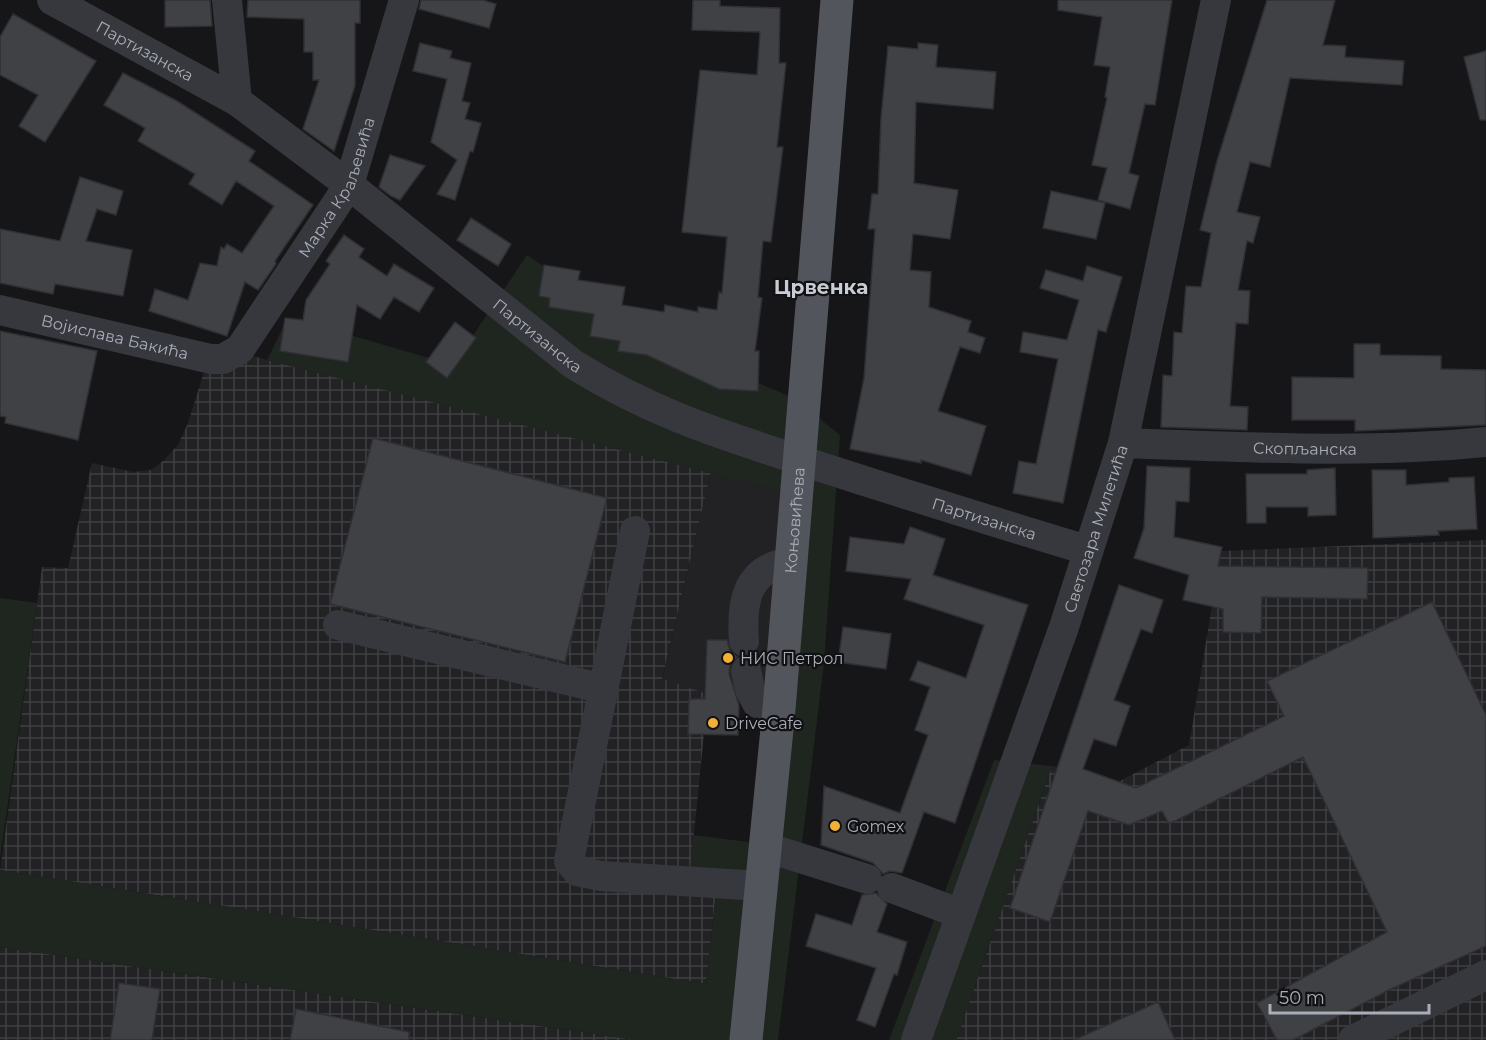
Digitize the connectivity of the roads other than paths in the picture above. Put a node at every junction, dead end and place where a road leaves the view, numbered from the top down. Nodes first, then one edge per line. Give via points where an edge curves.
1 (52, 0) edge
2 (227, 0) edge
3 (404, 0) edge
4 (837, 0) edge
5 (1216, 0) edge
6 (237, 101) junction
7 (349, 185) junction
8 (0, 310) edge
9 (231, 355) joint
10 (1486, 442) edge
11 (1123, 443) junction
12 (800, 460) junction
13 (635, 531) dead end
14 (1087, 550) junction
15 (790, 562) junction
16 (338, 625) dead end
17 (744, 641) dead end
18 (746, 671) dead end
19 (603, 689) junction
20 (779, 709) junction
21 (765, 847) junction
22 (761, 886) junction
23 (961, 914) junction
24 (1486, 975) edge
25 (746, 1040) edge
26 (916, 1040) edge
27 (1353, 1040) edge

1 - 6 street, Партизанска
2 - 6 street
3 - 7 street, Марка Краљевића
4 - 12 main road, Коњовићева
5 - 11 street, Светозара Милетића
6 - 7 street, Партизанска
7 - 9 street, Марка Краљевића via 240,349
7 - 12 street, Партизанска via 573,364 610,387 684,422
8 - 9 street, Војислава Бакића via 211,359
10 - 11 street, Скопљанска via 1441,447 1304,448
11 - 14 street, Светозара Милетића
12 - 14 street, Партизанска
12 - 15 main road, Коњовићева
13 - 19 street
14 - 23 street, Светозара Милетића via 1064,627
15 - 17 street via 753,580 744,606
15 - 20 main road, Коњовићева
16 - 19 street
18 - 20 street via 757,703
19 - 22 street via 569,861 577,870 601,876
20 - 21 main road, Коњовићева
21 - 22 main road, Коњовићева
21 - 23 street
22 - 25 main road, Коњовићева
23 - 26 street, Светозара Милетића
24 - 27 street

